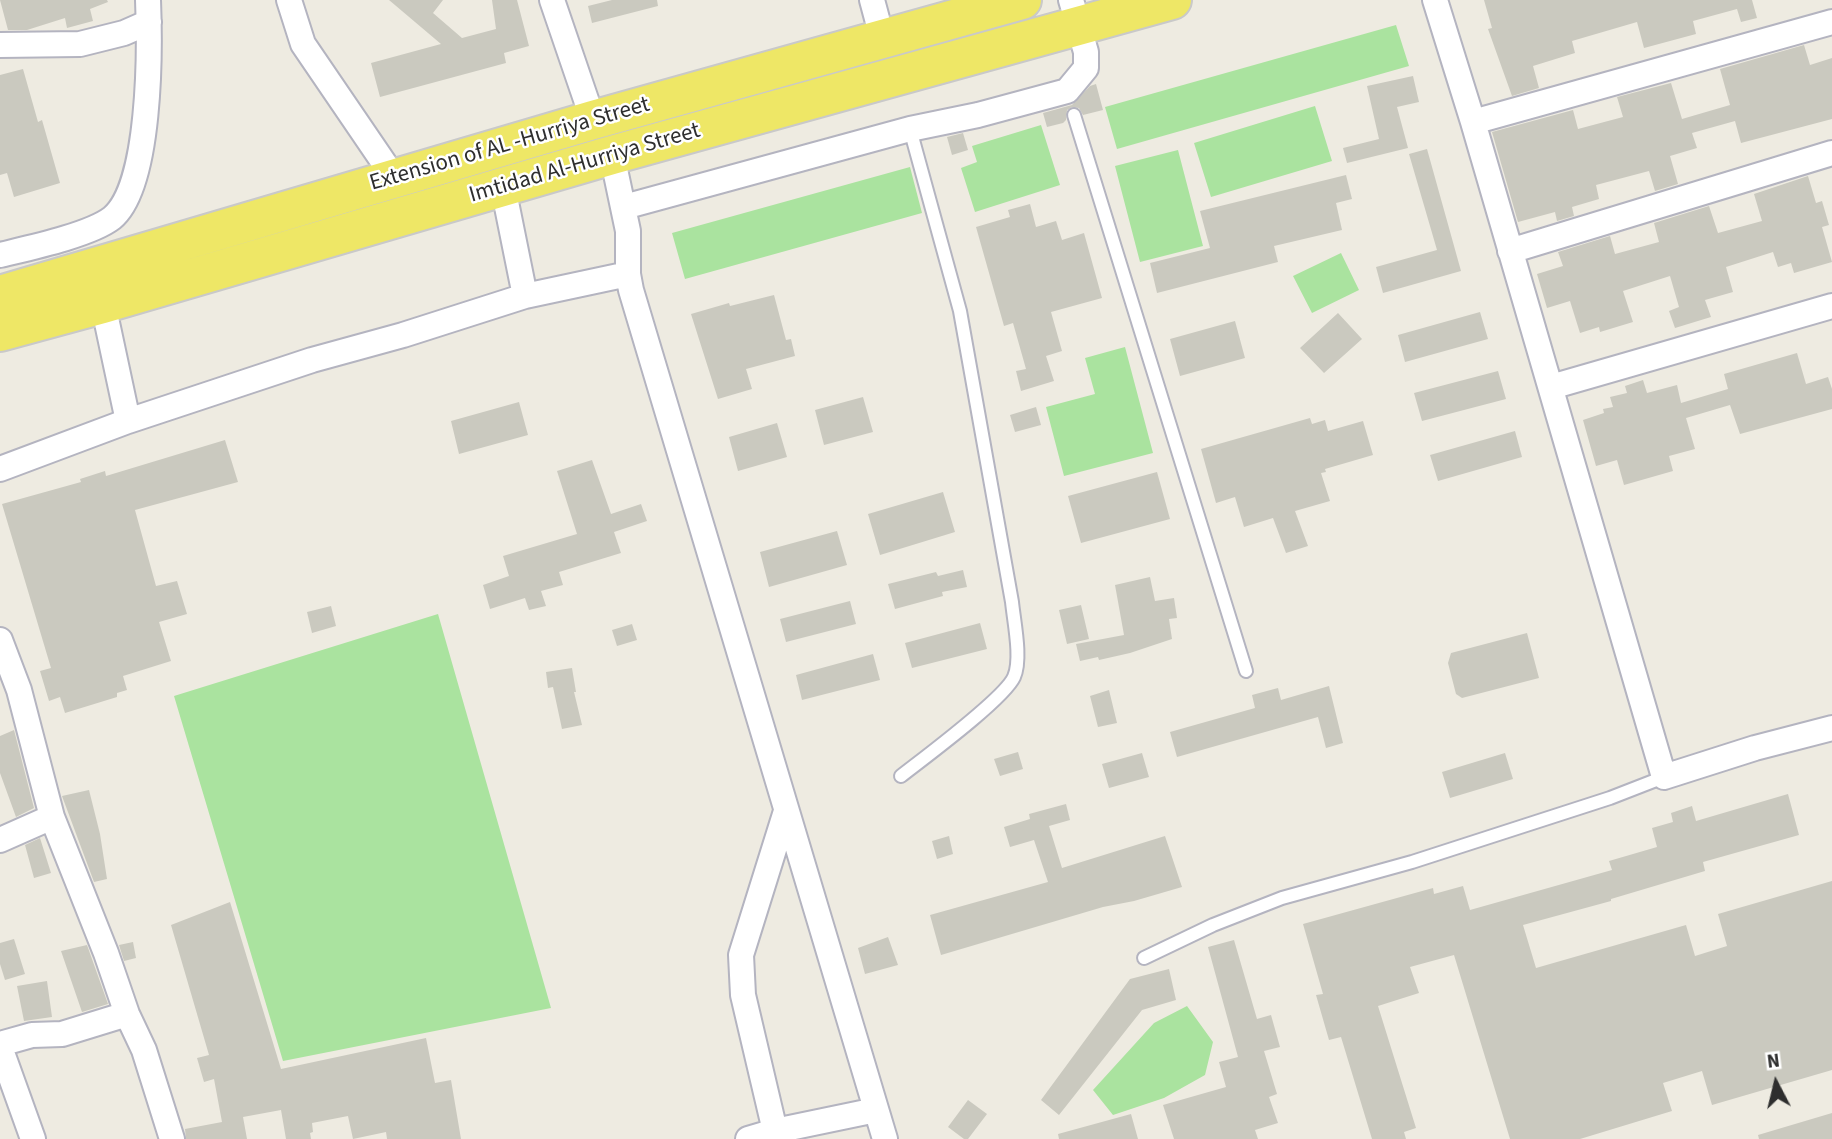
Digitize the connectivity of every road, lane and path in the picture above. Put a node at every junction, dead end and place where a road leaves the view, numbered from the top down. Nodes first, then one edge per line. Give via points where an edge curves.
1 (289, 0) edge
2 (552, 0) edge
3 (872, 0) edge
4 (1019, 0) edge
5 (1172, 0) edge
6 (1435, 0) edge
7 (148, 11) edge
8 (1075, 14) edge
9 (1832, 22) edge
10 (883, 41) junction
11 (0, 45) edge
12 (1074, 115) dead end
13 (593, 120) junction
14 (1474, 122) junction
15 (911, 129) junction
16 (1832, 153) edge
17 (612, 155) junction
18 (395, 179) junction
19 (503, 187) junction
20 (624, 207) junction
21 (61, 239) junction
22 (1510, 251) junction
23 (0, 255) edge
24 (148, 272) junction
25 (628, 274) junction
26 (62, 277) junction
27 (0, 295) edge
28 (525, 296) junction
29 (103, 304) junction
30 (1832, 306) edge
31 (0, 332) edge
32 (1551, 387) junction
33 (128, 421) junction
34 (0, 469) edge
35 (0, 640) edge
36 (1246, 671) dead end
37 (1832, 728) edge
38 (901, 776) dead end
39 (1664, 776) junction
40 (786, 811) junction
41 (52, 817) junction
42 (0, 840) edge
43 (1144, 958) dead end
44 (127, 1014) junction
45 (0, 1046) edge
46 (876, 1110) junction
47 (775, 1131) junction
48 (33, 1139) edge
49 (172, 1139) edge
50 (748, 1139) edge
51 (885, 1139) edge

1 - 18 street via 303,44
2 - 13 street
3 - 10 street
4 - 10 main road, Extension of AL -Hurriya Street
5 - 8 main road, Imtidad Al-Hurriya Street
6 - 14 street
7 - 11 street via 124,33 80,44
7 - 21 street via 149,76 130,193 113,217
8 - 15 street via 1086,68 1067,90
8 - 17 main road, Imtidad Al-Hurriya Street
9 - 14 street
10 - 13 main road, Extension of AL -Hurriya Street
12 - 36 lane
13 - 18 main road, Extension of AL -Hurriya Street
14 - 22 street
15 - 20 street
15 - 38 lane via 960,311 1017,651 1014,677 997,697
16 - 22 street
17 - 19 main road, Imtidad Al-Hurriya Street
17 - 20 street
18 - 24 main road, Extension of AL -Hurriya Street
19 - 24 main road, Imtidad Al-Hurriya Street
19 - 28 street
20 - 25 street
21 - 23 street
21 - 26 street
22 - 32 street
24 - 26 main road, Extension of AL -Hurriya Street
24 - 29 main road, Imtidad Al-Hurriya Street
25 - 28 street
25 - 40 street
26 - 27 main road, Extension of AL -Hurriya Street
28 - 33 street
29 - 31 main road, Imtidad Al-Hurriya Street
29 - 33 street
30 - 32 street
32 - 39 street
33 - 34 street
35 - 41 street via 19,690
37 - 39 street
39 - 43 lane via 1412,862 1282,898
40 - 46 street
40 - 47 street via 741,954 743,995
41 - 42 street
41 - 44 street
44 - 45 street via 62,1034 32,1035
44 - 49 street via 144,1050
45 - 48 street
46 - 47 street
46 - 51 street
47 - 50 street

